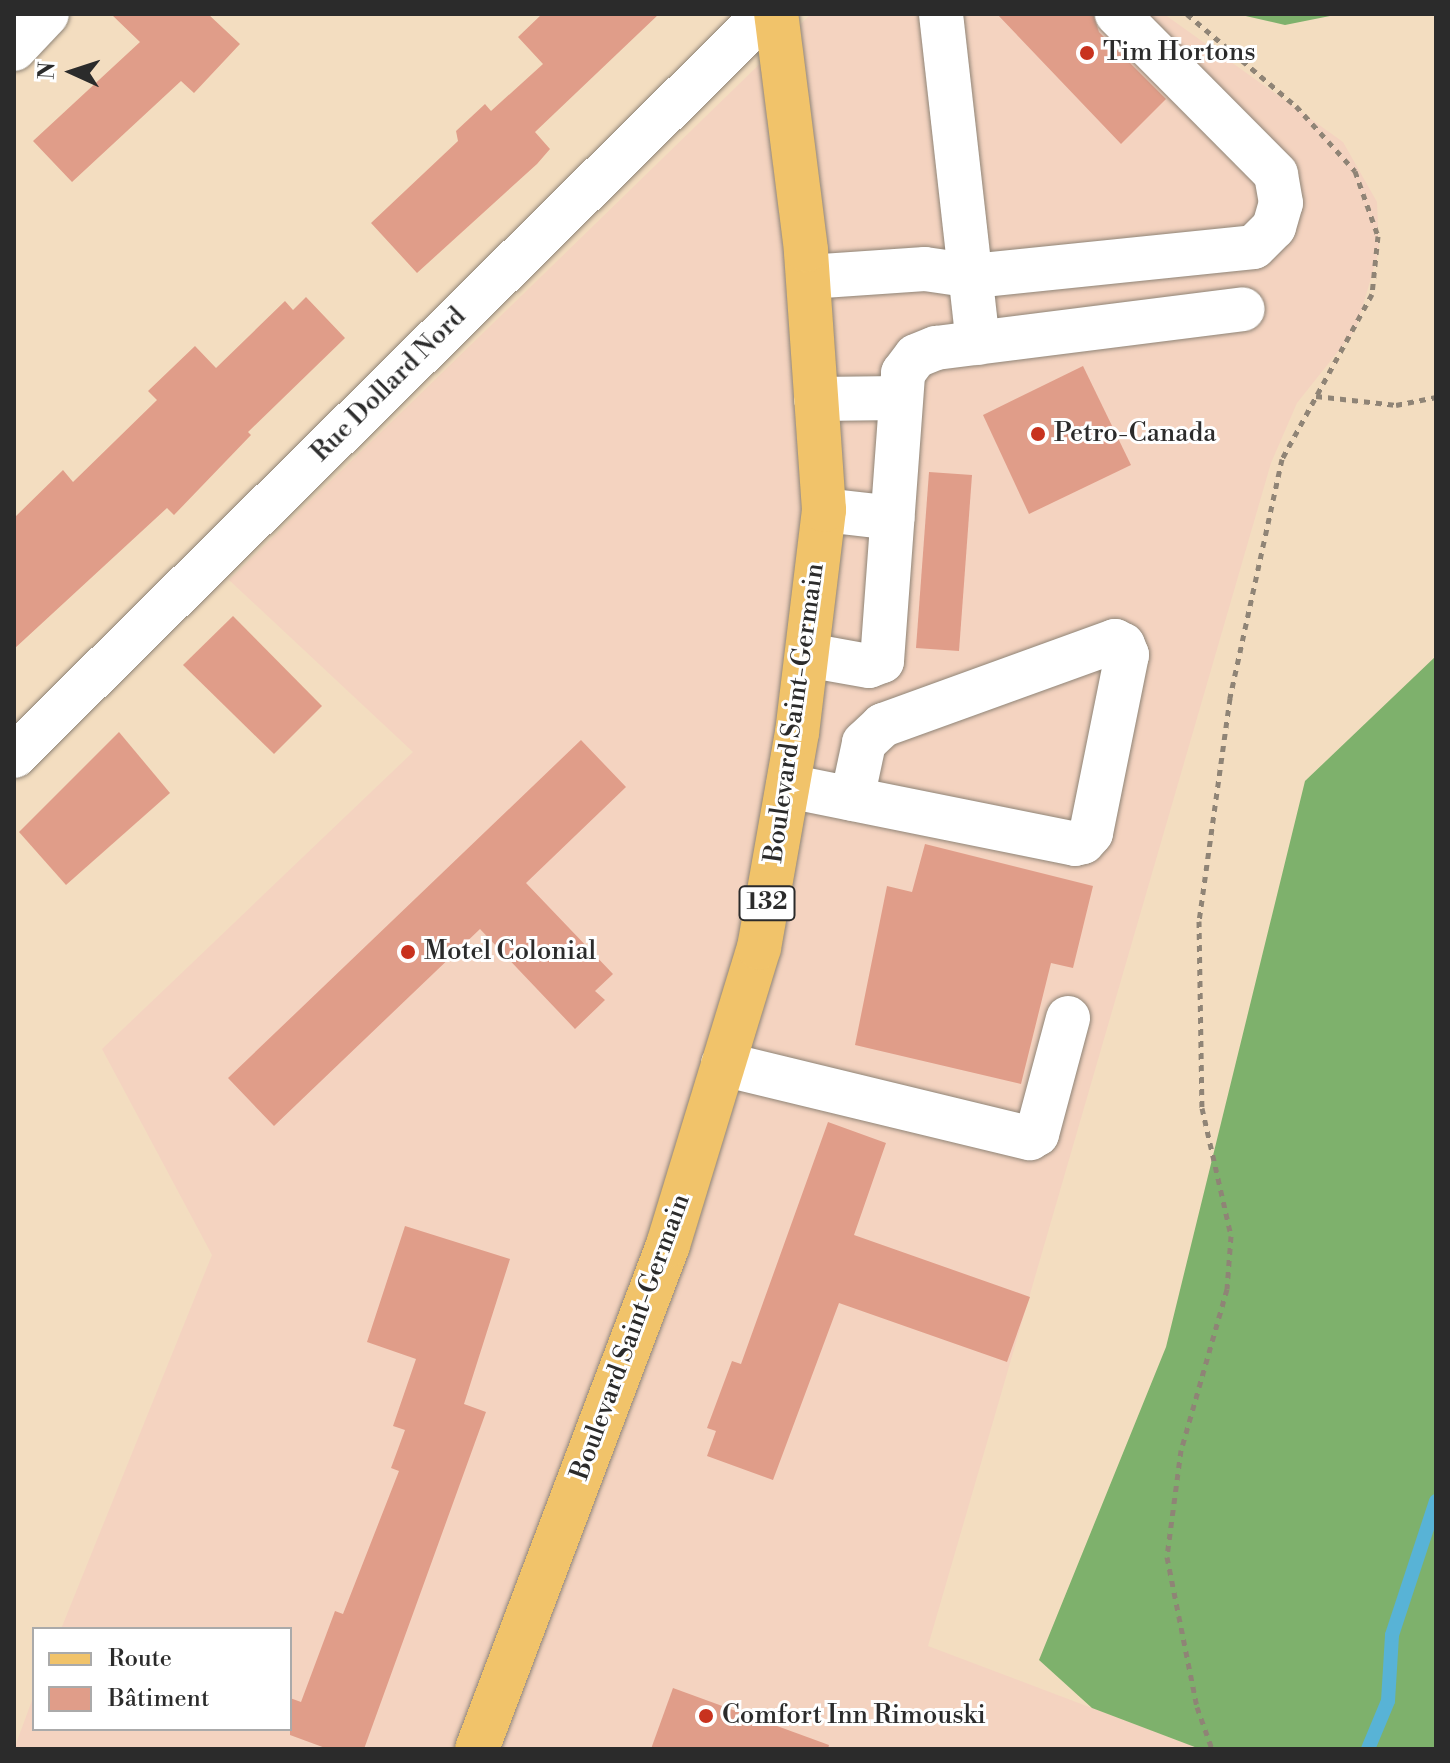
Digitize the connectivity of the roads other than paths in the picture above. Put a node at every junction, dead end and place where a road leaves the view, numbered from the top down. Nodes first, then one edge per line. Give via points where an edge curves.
1 (47, 14) edge
2 (765, 14) edge
3 (776, 14) edge
4 (941, 14) edge
5 (1117, 14) edge
6 (14, 49) edge
7 (973, 276) junction
8 (808, 277) junction
9 (1243, 309) dead end
10 (978, 343) junction
11 (901, 398) junction
12 (816, 399) junction
13 (824, 510) junction
14 (893, 518) junction
15 (807, 655) junction
16 (14, 756) edge
17 (788, 786) junction
18 (852, 799) junction
19 (1068, 1018) dead end
20 (723, 1064) junction
21 (477, 1749) edge

1 - 6 street
2 - 16 street, Rue Dollard Nord
3 - 8 main road, Boulevard Saint-Germain / 132
4 - 7 street
5 - 7 street via 1276,174 1281,203 1274,227 1254,247
7 - 8 street via 925,269
7 - 10 street
8 - 12 main road, Boulevard Saint-Germain / 132
9 - 10 street
10 - 11 street via 916,356 903,373
11 - 12 street
11 - 14 street
12 - 13 main road, Boulevard Saint-Germain / 132
13 - 14 street
13 - 15 main road, Boulevard Saint-Germain / 132
14 - 15 street via 882,661 869,666
15 - 17 main road, Boulevard Saint-Germain / 132
17 - 18 street
17 - 20 main road, Boulevard Saint-Germain / 132 via 759,948
18 - 18 street via 1083,842 1091,833 1127,655 1123,645 1115,641 883,725 864,743
19 - 20 street via 1037,1134 1030,1138
20 - 21 main road, Boulevard Saint-Germain / 132 via 668,1245

